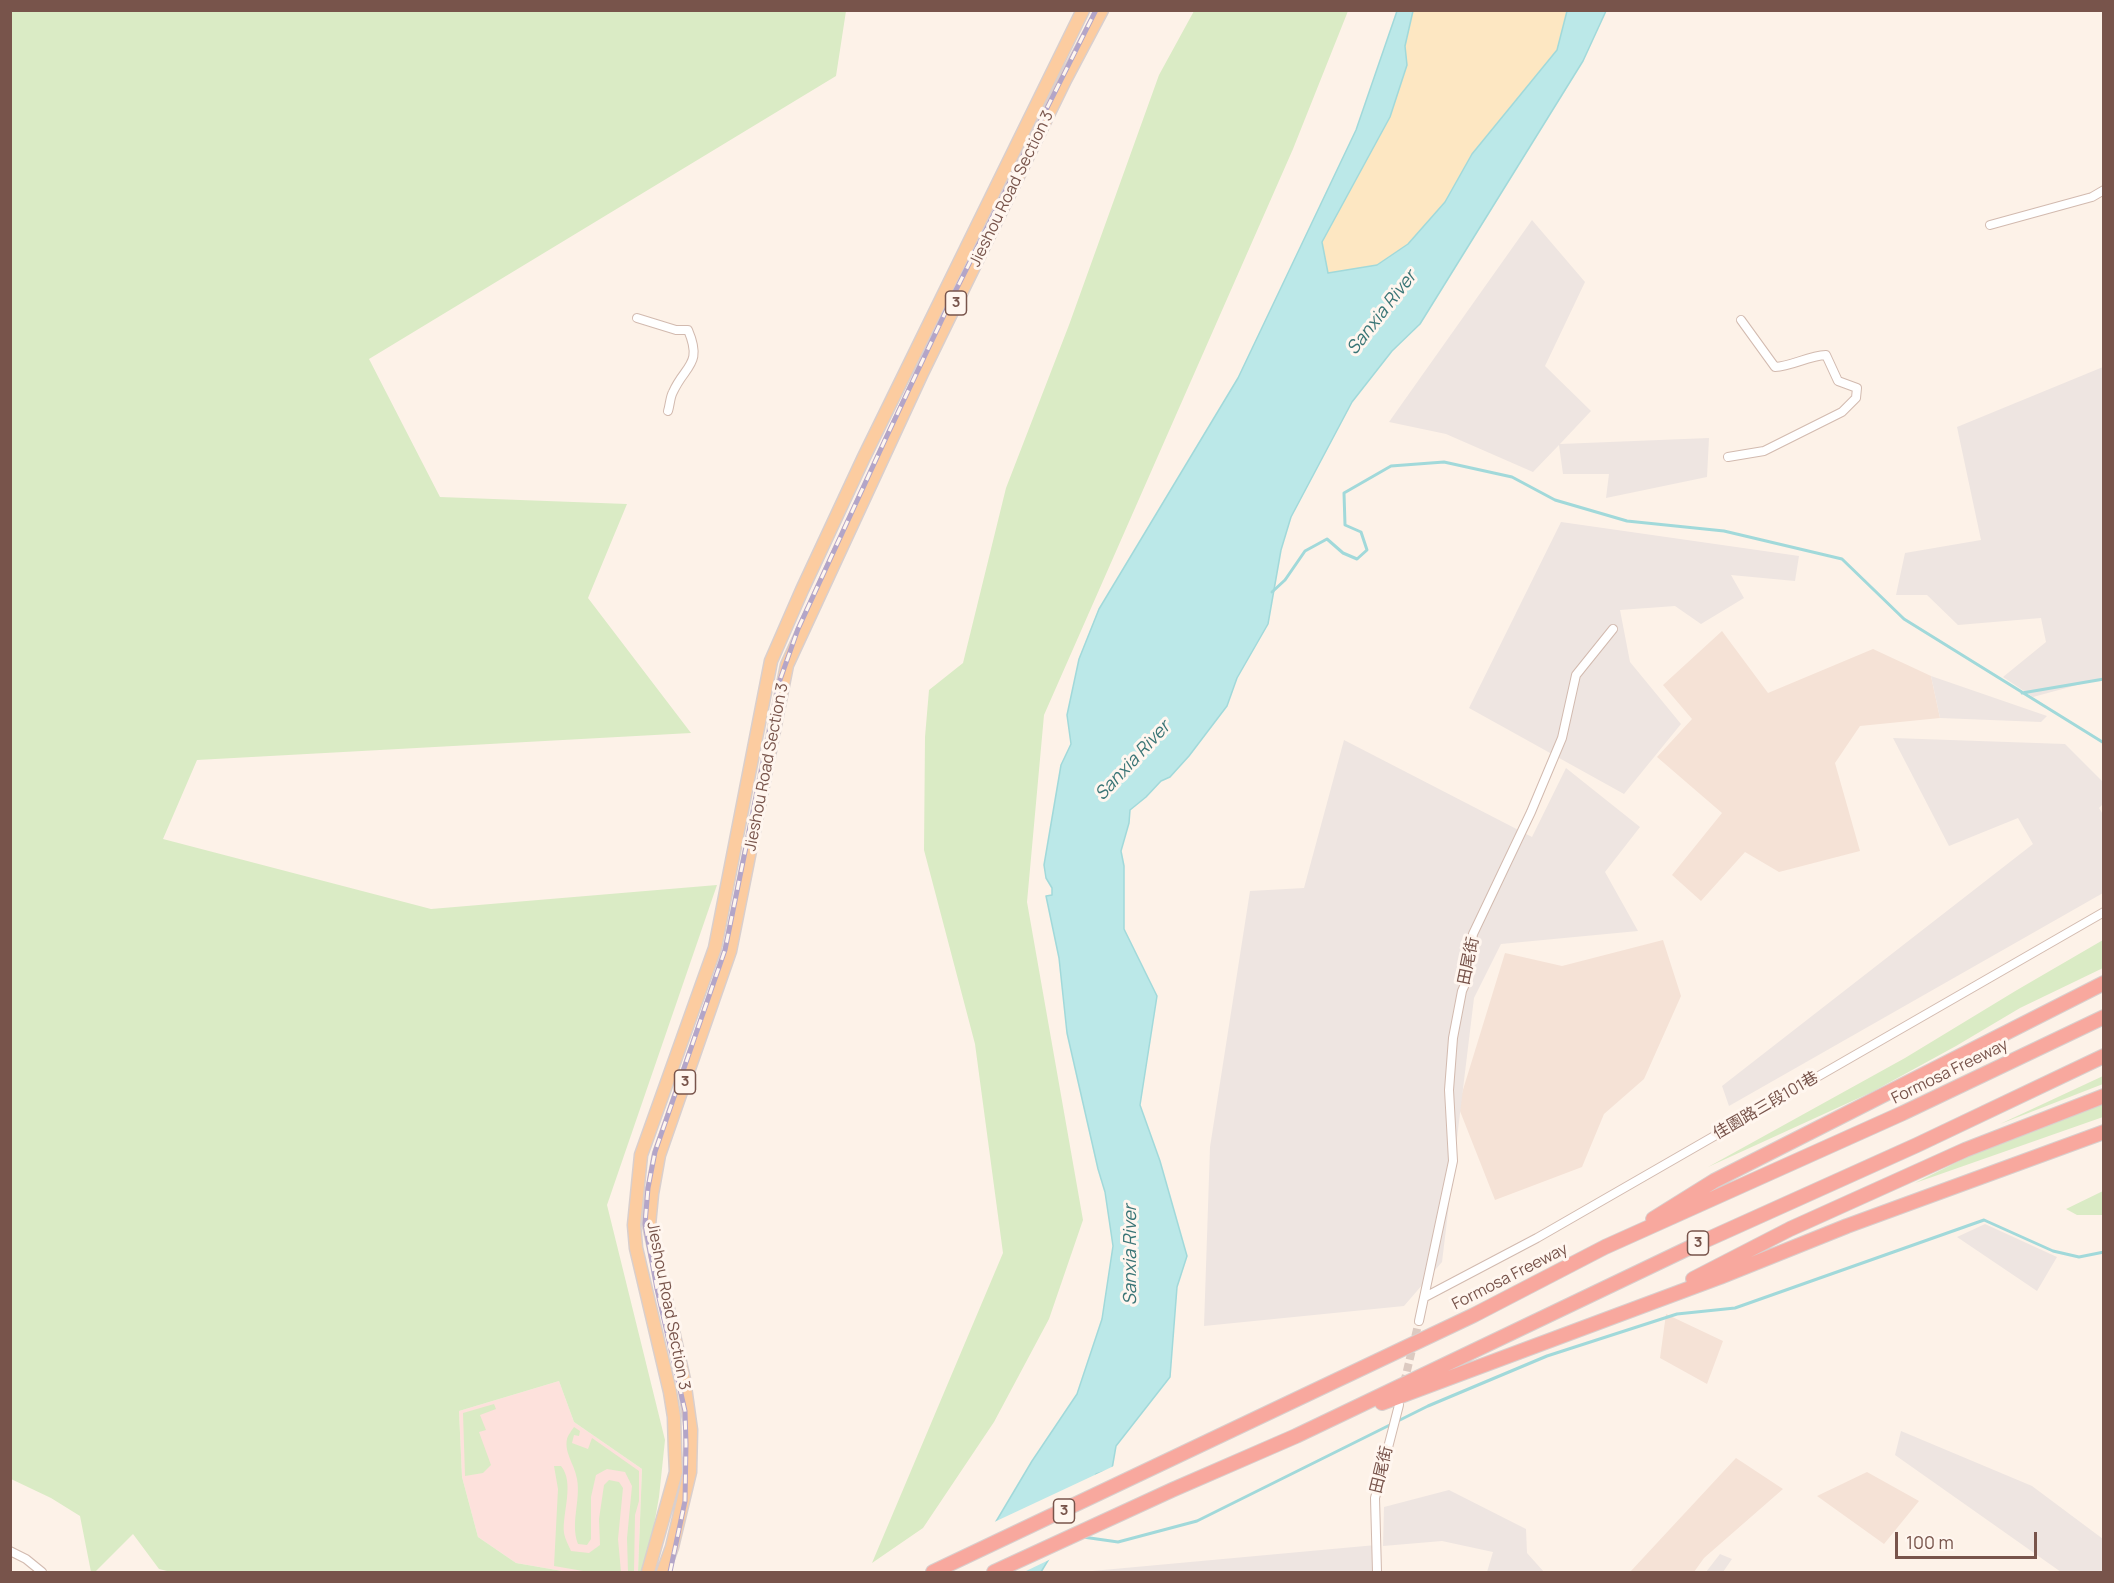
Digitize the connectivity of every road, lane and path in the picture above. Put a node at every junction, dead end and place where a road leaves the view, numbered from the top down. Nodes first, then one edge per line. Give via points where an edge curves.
1 (1083, 10) edge
2 (1102, 10) edge
3 (2103, 190) edge
4 (1990, 225) dead end
5 (637, 318) dead end
6 (1741, 320) dead end
7 (668, 411) dead end
8 (1728, 457) dead end
9 (1613, 629) dead end
10 (2103, 912) edge
11 (2103, 981) edge
12 (2103, 1017) edge
13 (2103, 1056) edge
14 (2103, 1096) edge
15 (2103, 1132) edge
16 (1605, 1248) junction
17 (1425, 1296) junction
18 (1618, 1314) junction
19 (1419, 1321) tunnel mouth
20 (1398, 1405) dead end
21 (1296, 1436) junction
22 (10, 1551) edge
23 (42, 1572) edge
24 (648, 1572) edge
25 (663, 1572) edge
26 (933, 1572) edge
27 (994, 1572) edge
28 (1377, 1572) edge

1 - 24 main road, Jieshou Road Section 3 / 3 via 869,446 771,661 715,948 641,1155 634,1226 636,1248 670,1392 676,1472
2 - 25 main road, Jieshou Road Section 3 / 3 via 922,373 787,665 730,951 659,1155 651,1194 649,1225 684,1380 691,1430 690,1472
3 - 4 street via 2092,197
5 - 7 street via 688,330 693,341 694,362 673,392
6 - 8 street via 1775,367 1826,355 1838,381 1857,388 1856,398 1842,412 1764,451
9 - 17 street, 田尾街 via 1576,675 1562,738 1473,934 1449,1080 1453,1161
10 - 17 street, 佳園路三段101巷 via 1537,1238
11 - 16 highway via 1714,1181
12 - 16 highway, Formosa Freeway / 3
13 - 21 highway, 3
14 - 18 highway via 1965,1150 1790,1228
15 - 18 highway
16 - 26 highway, Formosa Freeway / 3 via 1474,1315
17 - 19 street, 田尾街
18 - 21 highway
20 - 28 street, 田尾街 via 1375,1498
21 - 27 highway, 3
22 - 23 street

